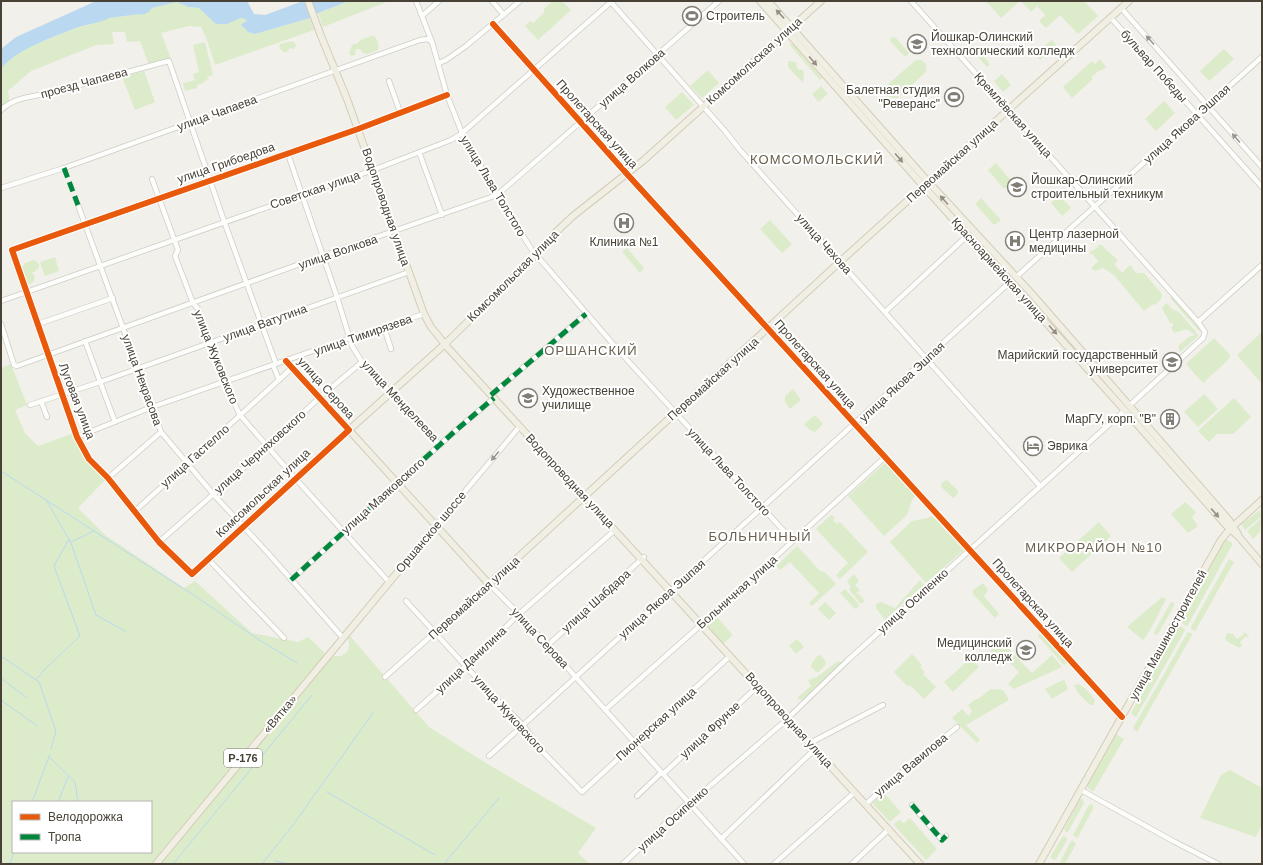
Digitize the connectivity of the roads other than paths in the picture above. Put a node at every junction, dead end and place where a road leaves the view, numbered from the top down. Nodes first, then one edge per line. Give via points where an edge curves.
1 (308, 1) edge
2 (416, 1) edge
3 (440, 1) edge
4 (492, 1) edge
5 (520, 1) edge
6 (611, 1) edge
7 (719, 1) edge
8 (760, 1) edge
9 (768, 1) edge
10 (821, 1) edge
11 (910, 1) edge
12 (1129, 1) edge
13 (1122, 8) junction
14 (504, 15) junction
15 (422, 16) junction
16 (1110, 18) junction
17 (493, 24) junction
18 (789, 29) junction
19 (432, 42) junction
20 (658, 54) junction
21 (1262, 57) edge
22 (439, 63) junction
23 (334, 70) junction
24 (534, 70) junction
25 (389, 81) dead end
26 (447, 95) junction
27 (704, 106) junction
28 (1208, 106) junction
29 (1, 110) edge
30 (1008, 110) junction
31 (400, 112) junction
32 (1198, 115) junction
33 (191, 122) junction
34 (581, 122) junction
35 (358, 129) junction
36 (462, 133) junction
37 (419, 152) junction
38 (288, 154) junction
39 (1262, 167) edge
40 (373, 170) junction
41 (626, 174) junction
42 (152, 179) dead end
43 (211, 180) junction
44 (926, 184) junction
45 (1262, 187) edge
46 (1, 188) edge
47 (301, 194) junction
48 (498, 195) junction
49 (159, 199) junction
50 (78, 205) dead end
51 (1095, 207) junction
52 (442, 215) junction
53 (224, 221) junction
54 (86, 224) junction
55 (395, 232) junction
56 (968, 235) junction
57 (174, 240) junction
58 (12, 250) joint
59 (536, 255) junction
60 (322, 256) junction
61 (840, 262) junction
62 (1262, 264) edge
63 (101, 265) junction
64 (409, 272) junction
65 (1016, 277) junction
66 (1010, 282) junction
67 (247, 284) junction
68 (27, 291) junction
69 (337, 297) junction
70 (113, 298) junction
71 (1, 300) edge
72 (193, 303) junction
73 (885, 312) junction
74 (424, 314) junction
75 (586, 314) junction
76 (1198, 322) junction
77 (262, 323) junction
78 (1, 324) edge
79 (38, 324) junction
80 (384, 327) junction
81 (124, 328) junction
82 (768, 328) junction
83 (350, 338) junction
84 (1203, 338) joint
85 (85, 341) junction
86 (209, 343) junction
87 (445, 344) junction
88 (391, 349) dead end
89 (48, 355) junction
90 (927, 359) junction
91 (286, 361) junction
92 (362, 362) junction
93 (275, 365) junction
94 (137, 368) junction
95 (292, 368) junction
96 (279, 380) junction
97 (100, 382) junction
98 (224, 382) junction
99 (391, 392) junction
100 (61, 394) junction
101 (493, 397) junction
102 (319, 398) junction
103 (41, 401) junction
104 (30, 405) dead end
105 (152, 407) junction
106 (1127, 408) junction
107 (675, 414) junction
108 (240, 415) junction
109 (46, 418) dead end
110 (115, 422) junction
111 (855, 424) junction
112 (520, 426) junction
113 (349, 430) junction
114 (161, 432) junction
115 (77, 437) junction
116 (440, 445) junction
117 (267, 447) junction
118 (885, 456) junction
119 (187, 463) junction
120 (108, 478) junction
121 (295, 478) junction
122 (398, 483) junction
123 (1040, 486) junction
124 (214, 495) junction
125 (585, 497) junction
126 (1262, 500) edge
127 (763, 508) junction
128 (134, 512) junction
129 (243, 526) junction
130 (435, 527) junction
131 (1232, 527) junction
132 (615, 530) junction
133 (344, 531) junction
134 (793, 541) junction
135 (159, 542) junction
136 (970, 550) junction
137 (643, 558) junction
138 (208, 559) junction
139 (1262, 564) edge
140 (192, 574) joint
141 (291, 580) junction
142 (390, 582) junction
143 (489, 584) junction
144 (671, 591) junction
145 (406, 601) dead end
146 (519, 614) junction
147 (701, 624) junction
148 (436, 633) junction
149 (284, 638) dead end
150 (343, 638) junction
151 (547, 646) junction
152 (730, 656) junction
153 (466, 666) junction
154 (385, 677) dead end
155 (576, 677) junction
156 (758, 686) junction
157 (883, 705) dead end
158 (416, 710) dead end
159 (605, 710) junction
160 (1122, 716) junction
161 (788, 719) junction
162 (523, 726) junction
163 (957, 727) dead end
164 (634, 743) junction
165 (810, 743) junction
166 (816, 749) junction
167 (489, 756) dead end
168 (662, 774) junction
169 (1081, 790) junction
170 (582, 792) joint
171 (854, 792) junction
172 (637, 796) dead end
173 (689, 804) junction
174 (866, 804) junction
175 (912, 805) dead end
176 (889, 829) junction
177 (946, 836) dead end
178 (721, 839) junction
179 (156, 864) edge
180 (623, 864) edge
181 (744, 864) edge
182 (774, 864) edge
183 (852, 864) edge
184 (920, 864) edge
185 (1039, 864) edge
186 (1218, 864) edge

1 - 23 main road, Водопроводная улица
2 - 15 street, улица Льва Толстого
3 - 15 street
4 - 14 street
5 - 14 street
6 - 20 street, улица Чехова
6 - 24 street, Советская улица
7 - 20 street, улица Волкова
8 - 18 main road, Красноармейская улица
18 -> 9 main road, Красноармейская улица
10 - 18 main road, Комсомольская улица
11 - 30 street, Кремлёвская улица
12 - 13 main road, Первомайская улица
13 - 16 main road, Первомайская улица
28 -> 13 street, бульвар Победы
14 - 17 street
15 - 19 street, улица Льва Толстого
16 - 30 main road, Первомайская улица
16 - 32 street, бульвар Победы
17 - 22 street
17 - 24 street, Пролетарская улица
18 - 27 main road, Комсомольская улица
18 - 44 main road, Красноармейская улица
19 - 22 street, улица Льва Толстого
19 - 23 street, улица Чапаева via 428,39 420,40
20 - 27 street, улица Чехова
20 - 34 street, улица Волкова
21 - 28 street, улица Якова Эшпая
22 - 26 street, улица Льва Толстого
23 - 33 street, улица Чапаева
23 - 35 main road, Водопроводная улица
24 - 34 street, Пролетарская улица
24 - 36 street, Советская улица
25 - 31 street
26 - 31 street, улица Грибоедова
26 - 36 street, улица Льва Толстого
27 - 41 main road, Комсомольская улица
27 - 61 street, улица Чехова
28 - 32 street, улица Якова Эшпая
39 -> 28 street, бульвар Победы
29 - 33 street, проезд Чапаева via 8,103 23,98 169,61
30 - 44 main road, Первомайская улица
30 - 51 street, Кремлёвская улица
31 - 35 street, улица Грибоедова
32 - 45 street, бульвар Победы
32 - 51 street, улица Якова Эшпая
33 - 43 street
33 - 46 street, улица Чапаева
34 - 41 street, Пролетарская улица
34 - 48 street, улица Волкова
35 - 38 street, улица Грибоедова
35 - 40 main road, Водопроводная улица
36 - 37 street, Советская улица
36 - 48 street, улица Льва Толстого
37 - 40 street, Советская улица
37 - 52 street
38 - 43 street, улица Грибоедова
38 - 47 street, улица Менделеева
40 - 47 street, Советская улица
40 - 55 main road, Водопроводная улица
41 - 59 main road, Комсомольская улица via 573,216
41 - 82 street, Пролетарская улица
42 - 49 street, улица Жуковского
43 - 49 street, улица Грибоедова
43 - 53 street
44 - 56 main road, Красноармейская улица
44 - 61 main road, Первомайская улица
65 -> 44 main road, Красноармейская улица
47 - 53 street, Советская улица
47 - 60 street, улица Менделеева
48 - 52 street, улица Волкова
48 - 59 street, улица Льва Толстого
49 - 54 street, улица Грибоедова
49 - 57 street, улица Жуковского
50 - 54 street, улица Некрасова
51 - 65 street, улица Якова Эшпая
51 - 76 street, Кремлёвская улица
52 - 55 street, улица Волкова
53 - 57 street, Советская улица
53 - 67 street
54 - 58 street, улица Грибоедова
54 - 63 street, улица Некрасова
55 - 60 street, улица Волкова
55 - 64 main road, Водопроводная улица
56 - 66 main road, Красноармейская улица
56 - 73 street
57 - 63 street, Советская улица
57 - 72 street, улица Жуковского via 178,250 175,256
58 - 68 street, Луговая улица
59 - 75 street, улица Льва Толстого
59 - 87 main road, Комсомольская улица
60 - 67 street, улица Волкова
60 - 69 street, улица Менделеева
61 - 73 street, улица Чехова
61 - 82 main road, Первомайская улица
62 - 76 street
63 - 68 street, Советская улица
63 - 70 street, улица Некрасова
64 - 69 street, улица Ватутина
64 - 74 main road, Водопроводная улица
65 - 66 main road, улица Якова Эшпая
65 - 106 main road, Красноармейская улица
66 - 90 street, улица Якова Эшпая
66 -> 106 main road, Красноармейская улица
67 - 72 street, улица Волкова
67 - 77 street
68 - 71 street, Советская улица
68 - 79 street, Луговая улица
69 - 77 street, улица Ватутина
69 - 83 street, улица Менделеева
70 - 79 street
70 - 81 street, улица Некрасова
72 - 81 street, улица Волкова
72 - 86 street, улица Жуковского via 198,309
73 - 90 street, улица Чехова
74 - 80 street, улица Тимирязева
74 - 87 main road, Водопроводная улица
75 - 101 street, улица Маяковского
75 - 107 street, улица Льва Толстого
76 - 84 street, Кремлёвская улица via 1205,332
77 - 86 street, улица Ватутина
77 - 93 street
78 - 89 street, улица Волкова via 14,365
79 - 89 street, Луговая улица
80 - 83 street, улица Тимирязева
80 - 88 street
81 - 85 street, улица Волкова
81 - 94 street, улица Некрасова
82 - 107 main road, Первомайская улица
82 - 111 street, Пролетарская улица
83 - 91 street, улица Тимирязева
83 - 92 street, улица Менделеева
84 - 106 street, улица Осипенко
85 - 89 street, улица Волкова
85 - 97 street
86 - 94 street, улица Ватутина
86 - 98 street, улица Жуковского
87 - 99 main road, Комсомольская улица
87 - 101 main road, Водопроводная улица
89 - 100 street, Луговая улица
90 - 111 street, улица Якова Эшпая
90 - 123 street, улица Чехова
91 - 93 street, улица Тимирязева
91 - 95 street, улица Серова
92 - 99 street, улица Менделеева
92 - 102 street, улица Черняховского
93 - 96 street
93 - 98 street, улица Тимирязева
94 - 97 street, улица Ватутина
94 - 105 street, улица Некрасова
95 - 96 street, улица Гастелло
95 - 102 street, улица Серова
96 - 108 street, улица Гастелло
97 - 100 street, улица Ватутина
97 - 110 street
98 - 105 street, улица Тимирязева
98 - 108 street, улица Жуковского
99 - 113 main road, Комсомольская улица
99 - 116 street, улица Менделеева
100 - 103 street, улица Ватутина
100 - 115 street, Луговая улица
101 - 112 main road, Водопроводная улица
101 - 116 street, улица Маяковского
102 - 113 street, улица Серова
102 - 117 street, улица Черняховского
103 - 104 street, улица Ватутина
103 - 109 street
105 - 110 street, улица Тимирязева
105 - 114 street, улица Некрасова
106 - 123 street, улица Осипенко
106 - 131 main road, Красноармейская улица
107 - 125 main road, Первомайская улица
107 - 127 street, улица Льва Толстого
108 - 117 street, улица Жуковского
108 - 119 street, улица Гастелло
110 - 115 street, улица Тимирязева
111 - 118 street, Пролетарская улица
111 - 127 street, улица Якова Эшпая
112 - 125 main road, Водопроводная улица
112 -> 130 street, Оршанское шоссе
113 - 121 street, Комсомольская улица
113 - 122 main road, улица Серова
114 - 119 street, улица Некрасова
114 - 120 street
115 - 120 street, Луговая улица via 89,459
116 - 122 street, улица Маяковского
117 - 121 street, улица Жуковского
117 - 124 street, улица Черняховского
118 - 134 street, Больничная улица
118 - 136 street, Пролетарская улица
119 - 124 street, улица Некрасова
119 - 128 street, улица Гастелло
120 - 128 street, Луговая улица
121 - 129 street, Комсомольская улица
121 - 133 street, улица Жуковского
122 - 130 main road, улица Серова
122 - 133 street, улица Маяковского
123 - 136 street, улица Осипенко
124 - 129 street, улица Некрасова
124 - 135 street, улица Черняховского
125 - 132 main road, Водопроводная улица
125 - 143 main road, Первомайская улица
126 - 131 main road, улица Машиностроителей
127 - 134 street, улица Льва Толстого
127 - 144 street, улица Якова Эшпая
128 - 135 street, Луговая улица
129 - 138 street, Комсомольская улица
129 - 141 street, улица Некрасова
130 - 142 main road, Оршанское шоссе
130 - 143 main road, улица Серова
131 - 139 main road, Красноармейская улица
131 - 160 main road, улица Машиностроителей via 1218,546
132 - 137 main road, Водопроводная улица
132 - 146 street, улица Данилина
133 - 141 street, улица Маяковского
133 - 142 street, улица Жуковского
134 - 147 street, Больничная улица
135 - 140 street, Луговая улица
136 - 160 street, Пролетарская улица
136 - 161 street, улица Осипенко via 848,660
137 - 144 main road, Водопроводная улица
137 - 151 street, улица Шабдара
138 - 140 street, Комсомольская улица
138 - 149 street
141 - 150 street, улица Некрасова
142 - 150 main road, Оршанское шоссе
143 - 146 street, улица Серова
143 - 148 street, Первомайская улица
144 - 147 main road, Водопроводная улица
144 - 155 street, улица Якова Эшпая
145 - 148 street, улица Жуковского
146 - 151 street, улица Серова
146 - 153 street, улица Данилина
147 - 152 main road, Водопроводная улица
147 - 159 street, Больничная улица
148 - 153 street, улица Жуковского
148 - 154 street, Первомайская улица
150 - 179 main road, «Вятка» / Р-176
151 - 155 street, улица Серова
152 - 156 main road, Водопроводная улица
152 - 164 street, Пионерская улица
153 - 158 street, улица Данилина
153 - 162 street, улица Жуковского
155 - 159 street, улица Серова
155 - 162 street, улица Якова Эшпая
156 - 161 main road, Водопроводная улица
156 - 168 street, улица Фрунзе
157 - 165 street
159 - 164 street, улица Серова
160 - 169 main road, улица Машиностроителей
161 - 165 main road, Водопроводная улица
161 - 173 street, улица Осипенко
162 - 167 street, улица Якова Эшпая
162 - 170 street, улица Жуковского via 543,752
163 - 174 street, улица Вавилова
164 - 168 street, улица Серова
164 - 170 street, Пионерская улица
165 - 166 main road, Водопроводная улица
166 - 171 main road, Водопроводная улица
166 - 178 street
168 - 172 street, улица Фрунзе
168 - 173 street, улица Серова
169 - 185 main road, улица Машиностроителей
169 - 186 street
171 - 174 main road, Водопроводная улица
171 - 182 street, улица Вавилова
173 - 178 street, улица Серова
173 - 180 street, улица Осипенко
174 - 176 main road, Водопроводная улица
175 - 177 street via 942,840
176 - 183 street
176 - 184 main road, Водопроводная улица
178 - 181 street, улица Серова

